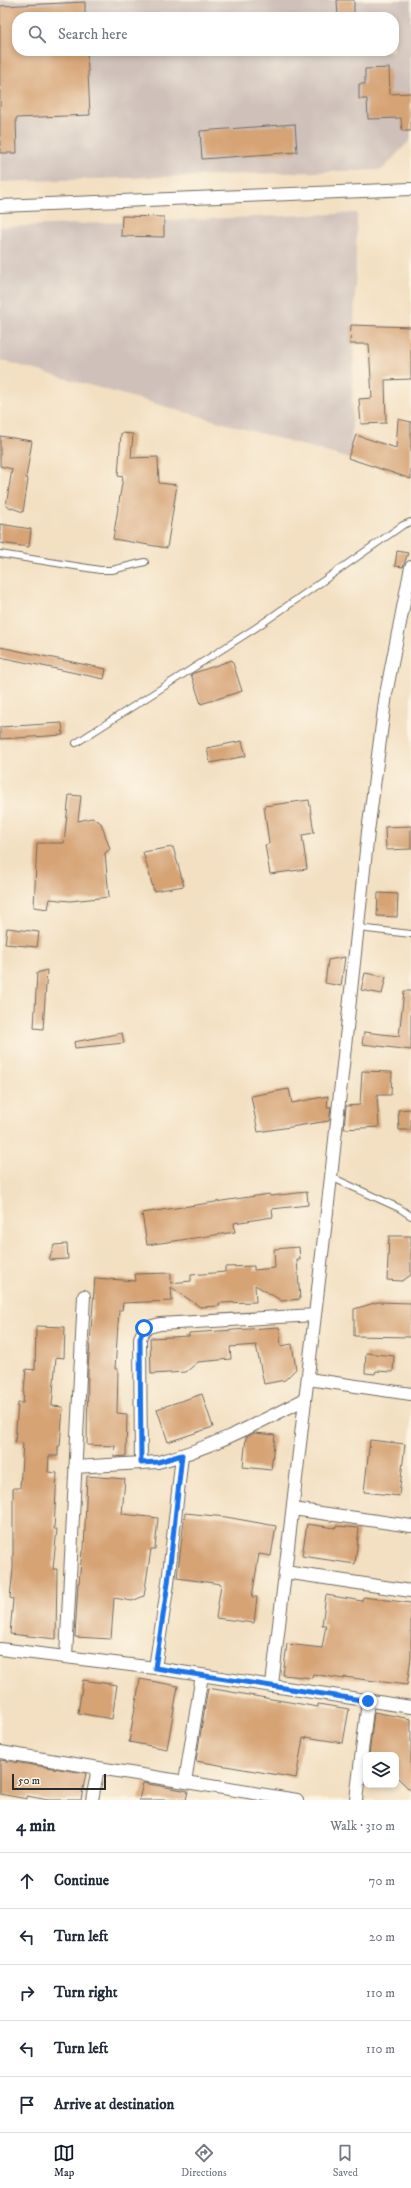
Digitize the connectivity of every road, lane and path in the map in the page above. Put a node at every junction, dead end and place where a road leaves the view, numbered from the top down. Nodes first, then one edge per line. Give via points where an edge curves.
1 (411, 189) edge
2 (0, 206) edge
3 (411, 522) edge
4 (0, 554) edge
5 (145, 562) dead end
6 (411, 567) edge
7 (76, 743) dead end
8 (358, 928) junction
9 (411, 934) edge
10 (331, 1176) junction
11 (411, 1216) edge
12 (84, 1296) dead end
13 (315, 1315) junction
14 (308, 1379) junction
15 (411, 1394) edge
16 (305, 1399) junction
17 (182, 1455) junction
18 (141, 1463) junction
19 (75, 1467) junction
20 (292, 1509) junction
21 (411, 1526) edge
22 (285, 1572) junction
23 (411, 1591) edge
24 (0, 1649) edge
25 (66, 1657) junction
26 (155, 1668) junction
27 (202, 1675) junction
28 (272, 1686) junction
29 (368, 1701) junction
30 (411, 1707) edge
31 (0, 1752) edge
32 (98, 1768) junction
33 (185, 1782) junction
34 (92, 1800) edge
35 (297, 1800) edge
36 (356, 1800) edge

1 - 2 street
3 - 7 lane via 403,525 257,628
4 - 5 lane via 100,570 112,570
6 - 8 street via 386,694
8 - 9 lane
8 - 10 street
10 - 11 lane
10 - 13 street
12 - 19 street
13 - 14 street
13 - 18 street via 160,1324 144,1328 140,1338
14 - 15 street
14 - 16 street
16 - 17 street via 236,1434
16 - 20 street
17 - 18 street via 158,1462
17 - 26 street via 168,1583
18 - 19 street
19 - 25 street
20 - 21 street
20 - 22 street
22 - 23 street
22 - 28 street
24 - 25 street
25 - 26 street
26 - 27 street
27 - 28 street
27 - 33 street
28 - 29 street
29 - 30 street
29 - 36 street
31 - 32 street
32 - 33 street
32 - 34 street
33 - 35 street

